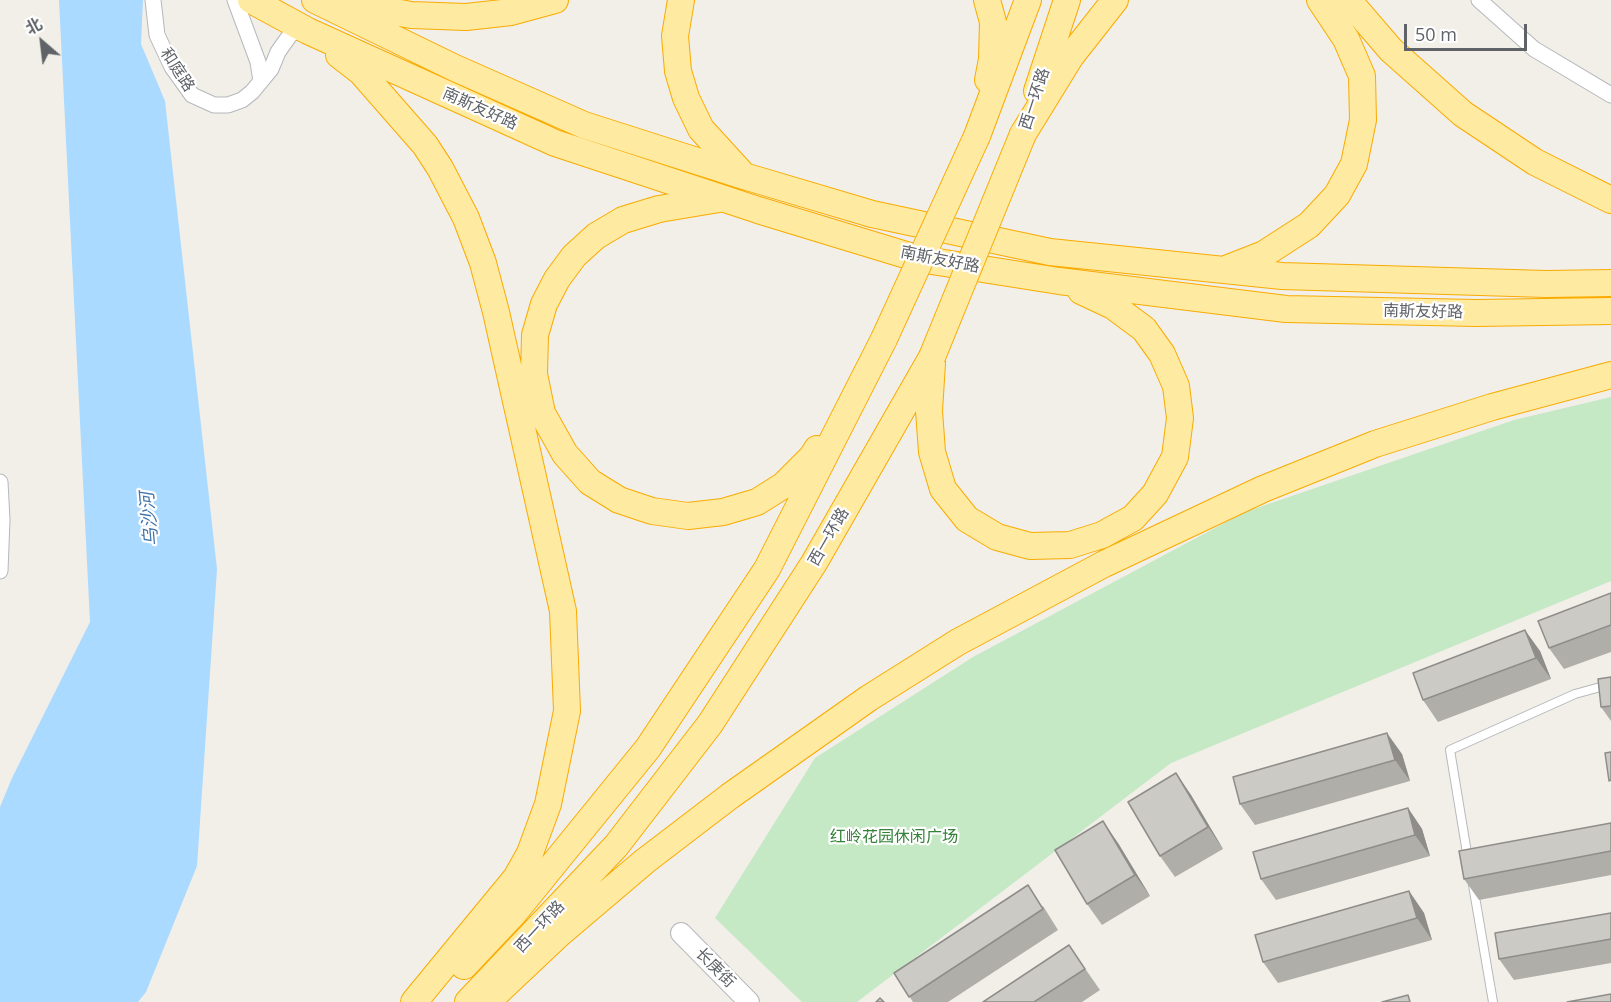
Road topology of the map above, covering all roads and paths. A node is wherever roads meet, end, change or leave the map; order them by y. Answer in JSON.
{"nodes":[{"id":1,"x":153,"y":0,"type":"edge"},
{"id":2,"x":235,"y":0,"type":"edge"},
{"id":3,"x":251,"y":0,"type":"edge"},
{"id":4,"x":315,"y":0,"type":"edge"},
{"id":5,"x":326,"y":0,"type":"edge"},
{"id":6,"x":555,"y":0,"type":"edge"},
{"id":7,"x":681,"y":0,"type":"edge"},
{"id":8,"x":987,"y":0,"type":"edge"},
{"id":9,"x":1028,"y":0,"type":"edge"},
{"id":10,"x":1067,"y":0,"type":"edge"},
{"id":11,"x":1115,"y":0,"type":"edge"},
{"id":12,"x":1320,"y":0,"type":"edge"},
{"id":13,"x":1347,"y":0,"type":"edge"},
{"id":14,"x":1479,"y":0,"type":"edge"},
{"id":15,"x":308,"y":31,"type":"junction"},
{"id":16,"x":261,"y":81,"type":"junction"},
{"id":17,"x":1611,"y":94,"type":"edge"},
{"id":18,"x":1023,"y":134,"type":"junction"},
{"id":19,"x":977,"y":136,"type":"junction"},
{"id":20,"x":744,"y":176,"type":"junction"},
{"id":21,"x":723,"y":199,"type":"junction"},
{"id":22,"x":1611,"y":200,"type":"edge"},
{"id":23,"x":1223,"y":270,"type":"junction"},
{"id":24,"x":1059,"y":281,"type":"junction"},
{"id":25,"x":1611,"y":283,"type":"edge"},
{"id":26,"x":1611,"y":311,"type":"edge"},
{"id":27,"x":884,"y":339,"type":"junction"},
{"id":28,"x":932,"y":357,"type":"junction"},
{"id":29,"x":1611,"y":375,"type":"edge"},
{"id":30,"x":0,"y":482,"type":"edge"},
{"id":31,"x":0,"y":571,"type":"edge"},
{"id":32,"x":1611,"y":684,"type":"edge"},
{"id":33,"x":1470,"y":865,"type":"edge"},
{"id":34,"x":1472,"y":876,"type":"edge"},
{"id":35,"x":681,"y":933,"type":"dead end"},
{"id":36,"x":414,"y":1002,"type":"edge"},
{"id":37,"x":429,"y":1002,"type":"edge"},
{"id":38,"x":468,"y":1002,"type":"edge"},
{"id":39,"x":487,"y":1002,"type":"edge"},
{"id":40,"x":749,"y":1002,"type":"edge"},
{"id":41,"x":1493,"y":1002,"type":"edge"}],
"edges":[{"from":1,"to":16,"type":"street","name":"和庭路"},
{"from":2,"to":16,"type":"street"},
{"from":3,"to":15,"type":"highway"},
{"from":4,"to":20,"type":"highway","name":"南斯友好路"},
{"from":5,"to":6,"type":"highway"},
{"from":7,"to":20,"type":"highway"},
{"from":8,"to":19,"type":"highway"},
{"from":9,"to":19,"type":"highway","name":"西一环路"},
{"from":10,"to":18,"type":"highway","name":"西一环路"},
{"from":11,"to":18,"type":"highway"},
{"from":12,"to":23,"type":"highway"},
{"from":13,"to":22,"type":"highway"},
{"from":14,"to":17,"type":"street"},
{"from":15,"to":16,"type":"street","name":"和庭路"},
{"from":15,"to":21,"type":"highway","name":"南斯友好路"},
{"from":15,"to":36,"type":"highway"},
{"from":18,"to":28,"type":"highway","name":"西一环路","bridge":true},
{"from":19,"to":27,"type":"highway","name":"西一环路","bridge":true},
{"from":20,"to":23,"type":"highway","name":"南斯友好路"},
{"from":21,"to":24,"type":"highway","name":"南斯友好路"},
{"from":21,"to":27,"type":"highway"},
{"from":23,"to":25,"type":"highway","name":"南斯友好路"},
{"from":24,"to":26,"type":"highway","name":"南斯友好路"},
{"from":24,"to":28,"type":"highway"},
{"from":27,"to":37,"type":"highway","name":"西一环路"},
{"from":28,"to":38,"type":"highway","name":"西一环路"},
{"from":29,"to":39,"type":"highway"},
{"from":30,"to":31,"type":"street"},
{"from":32,"to":33,"type":"lane"},
{"from":34,"to":41,"type":"lane"},
{"from":35,"to":40,"type":"street","name":"长庚街"}]}
